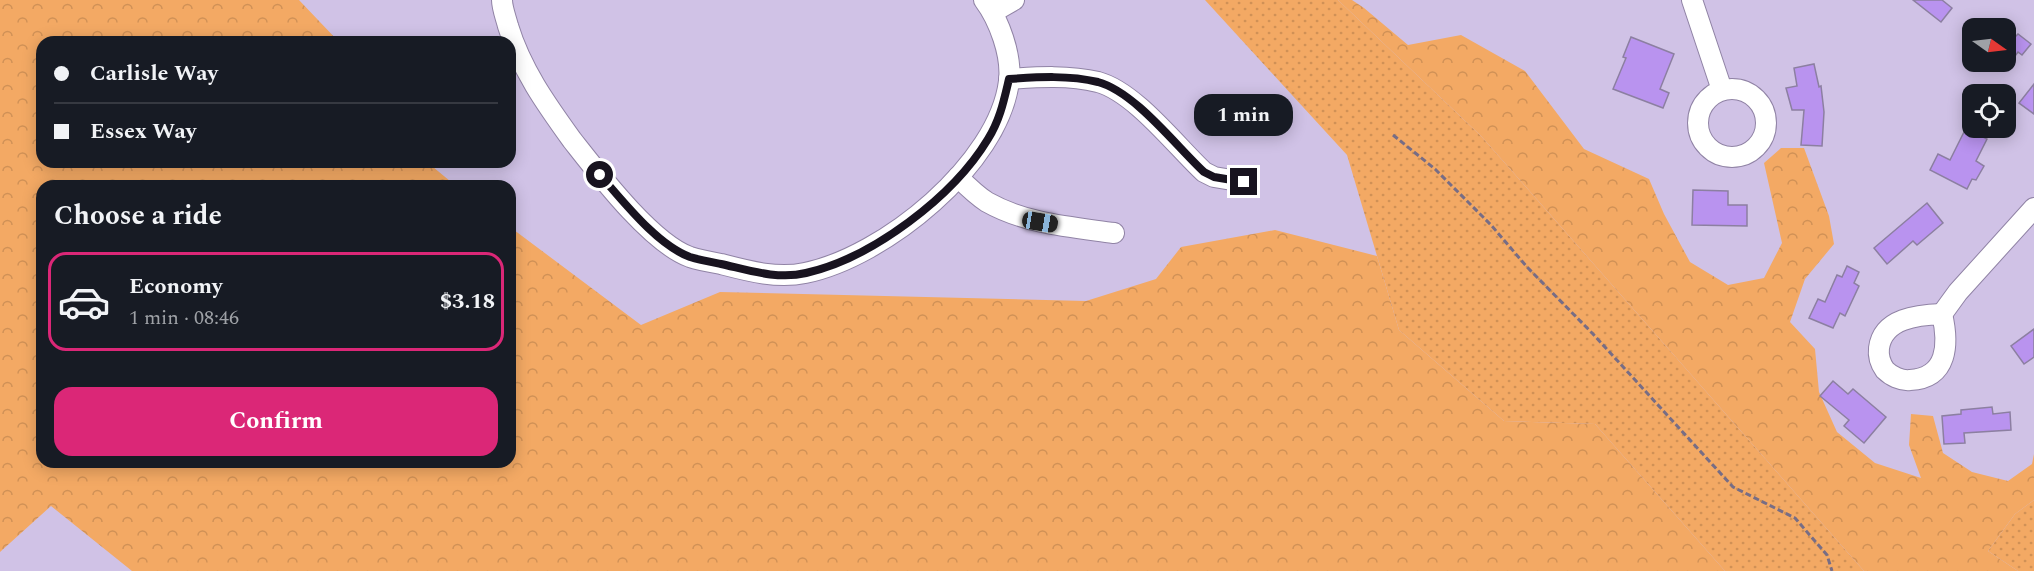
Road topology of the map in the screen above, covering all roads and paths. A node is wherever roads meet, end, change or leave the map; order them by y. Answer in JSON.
{"nodes":[{"id":1,"x":502,"y":0,"type":"edge"},
{"id":2,"x":1014,"y":0,"type":"edge"},
{"id":3,"x":1692,"y":0,"type":"edge"},
{"id":4,"x":988,"y":6,"type":"edge"},
{"id":5,"x":512,"y":36,"type":"edge"},
{"id":6,"x":516,"y":51,"type":"edge"},
{"id":7,"x":1009,"y":79,"type":"junction"},
{"id":8,"x":1722,"y":90,"type":"dead end"},
{"id":9,"x":1393,"y":135,"type":"dead end"},
{"id":10,"x":958,"y":177,"type":"junction"},
{"id":11,"x":1244,"y":182,"type":"dead end"},
{"id":12,"x":2034,"y":208,"type":"edge"},
{"id":13,"x":1114,"y":233,"type":"dead end"},
{"id":14,"x":1942,"y":314,"type":"dead end"},
{"id":15,"x":1832,"y":571,"type":"edge"}],
"edges":[{"from":1,"to":5,"type":"street"},
{"from":2,"to":4,"type":"street"},
{"from":3,"to":8,"type":"street"},
{"from":4,"to":7,"type":"street"},
{"from":6,"to":10,"type":"street"},
{"from":7,"to":10,"type":"street"},
{"from":7,"to":11,"type":"street"},
{"from":9,"to":15,"type":"path"},
{"from":10,"to":13,"type":"street"},
{"from":12,"to":14,"type":"street"}]}
